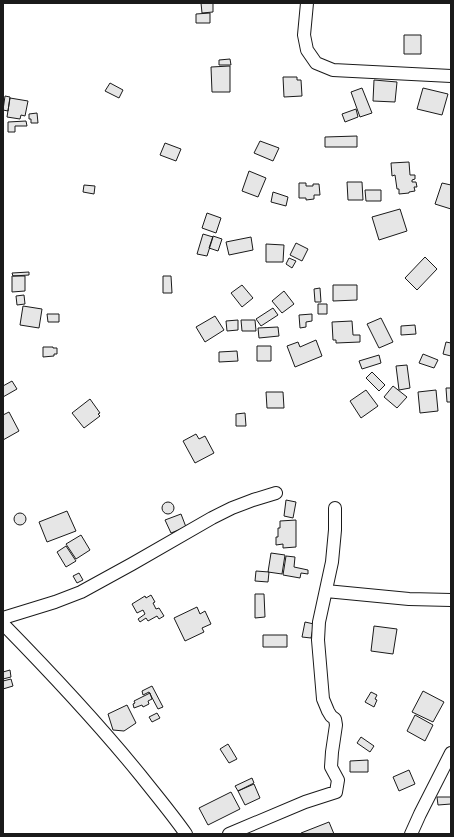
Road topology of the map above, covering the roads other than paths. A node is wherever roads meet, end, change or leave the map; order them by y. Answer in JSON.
{"nodes":[{"id":1,"x":307,"y":3,"type":"edge"},
{"id":2,"x":451,"y":76,"type":"edge"},
{"id":3,"x":276,"y":493,"type":"dead end"},
{"id":4,"x":335,"y":508,"type":"dead end"},
{"id":5,"x":326,"y":591,"type":"junction"},
{"id":6,"x":451,"y":600,"type":"edge"},
{"id":7,"x":3,"y":618,"type":"edge"},
{"id":8,"x":3,"y":624,"type":"edge"},
{"id":9,"x":451,"y":753,"type":"edge"},
{"id":10,"x":186,"y":834,"type":"edge"},
{"id":11,"x":229,"y":834,"type":"edge"},
{"id":12,"x":411,"y":834,"type":"edge"}],
"edges":[{"from":1,"to":2,"type":"street"},
{"from":3,"to":7,"type":"street"},
{"from":4,"to":5,"type":"street"},
{"from":5,"to":6,"type":"street"},
{"from":5,"to":11,"type":"street"},
{"from":8,"to":10,"type":"street"},
{"from":9,"to":12,"type":"street"}]}
